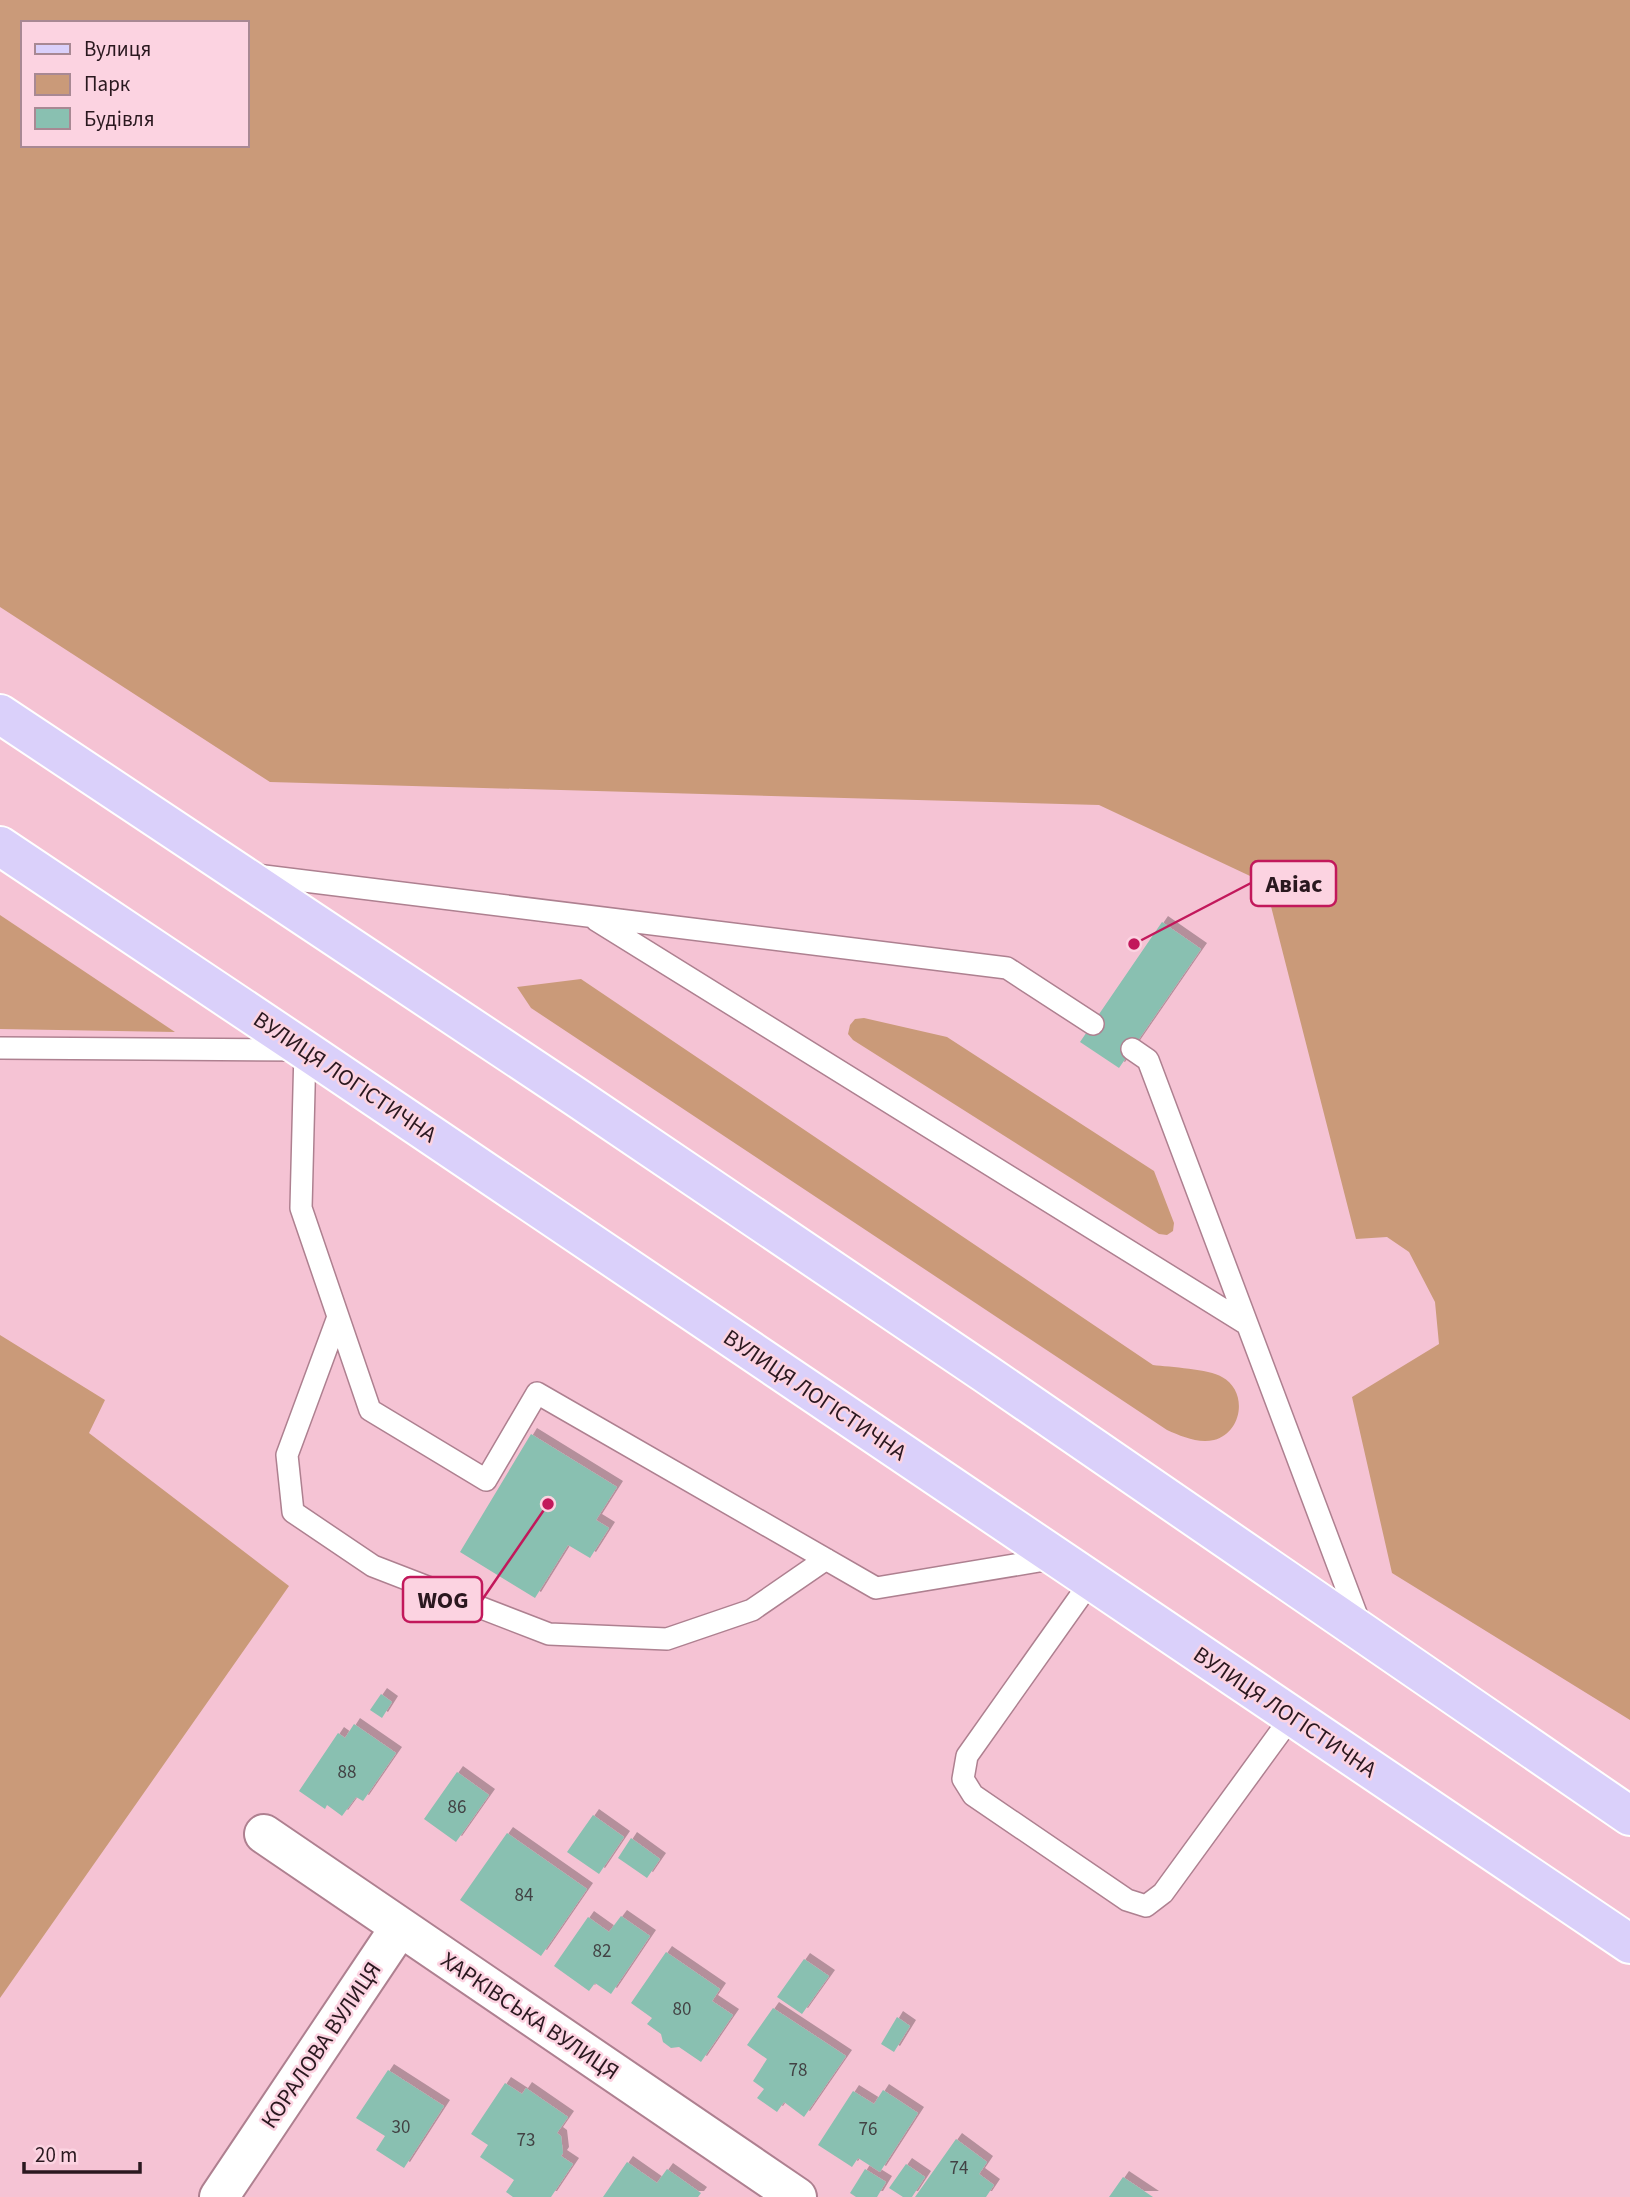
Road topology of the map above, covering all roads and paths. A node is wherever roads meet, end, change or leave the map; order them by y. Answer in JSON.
{"nodes":[{"id":1,"x":0,"y":714,"type":"edge"},
{"id":2,"x":0,"y":846,"type":"edge"},
{"id":3,"x":236,"y":873,"type":"junction"},
{"id":4,"x":591,"y":917,"type":"junction"},
{"id":5,"x":1093,"y":1024,"type":"dead end"},
{"id":6,"x":0,"y":1048,"type":"edge"},
{"id":7,"x":1132,"y":1049,"type":"dead end"},
{"id":8,"x":305,"y":1050,"type":"junction"},
{"id":9,"x":338,"y":1317,"type":"junction"},
{"id":10,"x":1245,"y":1322,"type":"junction"},
{"id":11,"x":1057,"y":1558,"type":"junction"},
{"id":12,"x":826,"y":1559,"type":"junction"},
{"id":13,"x":1091,"y":1581,"type":"junction"},
{"id":14,"x":1362,"y":1630,"type":"junction"},
{"id":15,"x":1292,"y":1716,"type":"junction"},
{"id":16,"x":1630,"y":1816,"type":"edge"},
{"id":17,"x":264,"y":1834,"type":"dead end"},
{"id":18,"x":400,"y":1927,"type":"junction"},
{"id":19,"x":1630,"y":1944,"type":"edge"},
{"id":20,"x":219,"y":2197,"type":"edge"},
{"id":21,"x":797,"y":2197,"type":"edge"}],
"edges":[{"from":1,"to":3,"type":"main road"},
{"from":2,"to":8,"type":"main road","name":"ВУЛИЦЯ ЛОГІСТИЧНА"},
{"from":3,"to":4,"type":"lane"},
{"from":3,"to":14,"type":"main road"},
{"from":4,"to":5,"type":"lane"},
{"from":4,"to":10,"type":"lane"},
{"from":6,"to":8,"type":"lane"},
{"from":7,"to":10,"type":"lane"},
{"from":8,"to":9,"type":"lane"},
{"from":8,"to":11,"type":"main road","name":"ВУЛИЦЯ ЛОГІСТИЧНА"},
{"from":9,"to":12,"type":"lane"},
{"from":9,"to":12,"type":"lane"},
{"from":10,"to":14,"type":"lane"},
{"from":11,"to":12,"type":"lane"},
{"from":11,"to":13,"type":"main road","name":"ВУЛИЦЯ ЛОГІСТИЧНА"},
{"from":13,"to":15,"type":"main road","name":"ВУЛИЦЯ ЛОГІСТИЧНА"},
{"from":13,"to":15,"type":"lane"},
{"from":14,"to":16,"type":"main road"},
{"from":15,"to":19,"type":"main road","name":"ВУЛИЦЯ ЛОГІСТИЧНА"},
{"from":17,"to":18,"type":"street","name":"ХАРКІВСЬКА ВУЛИЦЯ"},
{"from":18,"to":20,"type":"street","name":"КОРАЛОВА ВУЛИЦЯ"},
{"from":18,"to":21,"type":"street","name":"ХАРКІВСЬКА ВУЛИЦЯ"}]}
